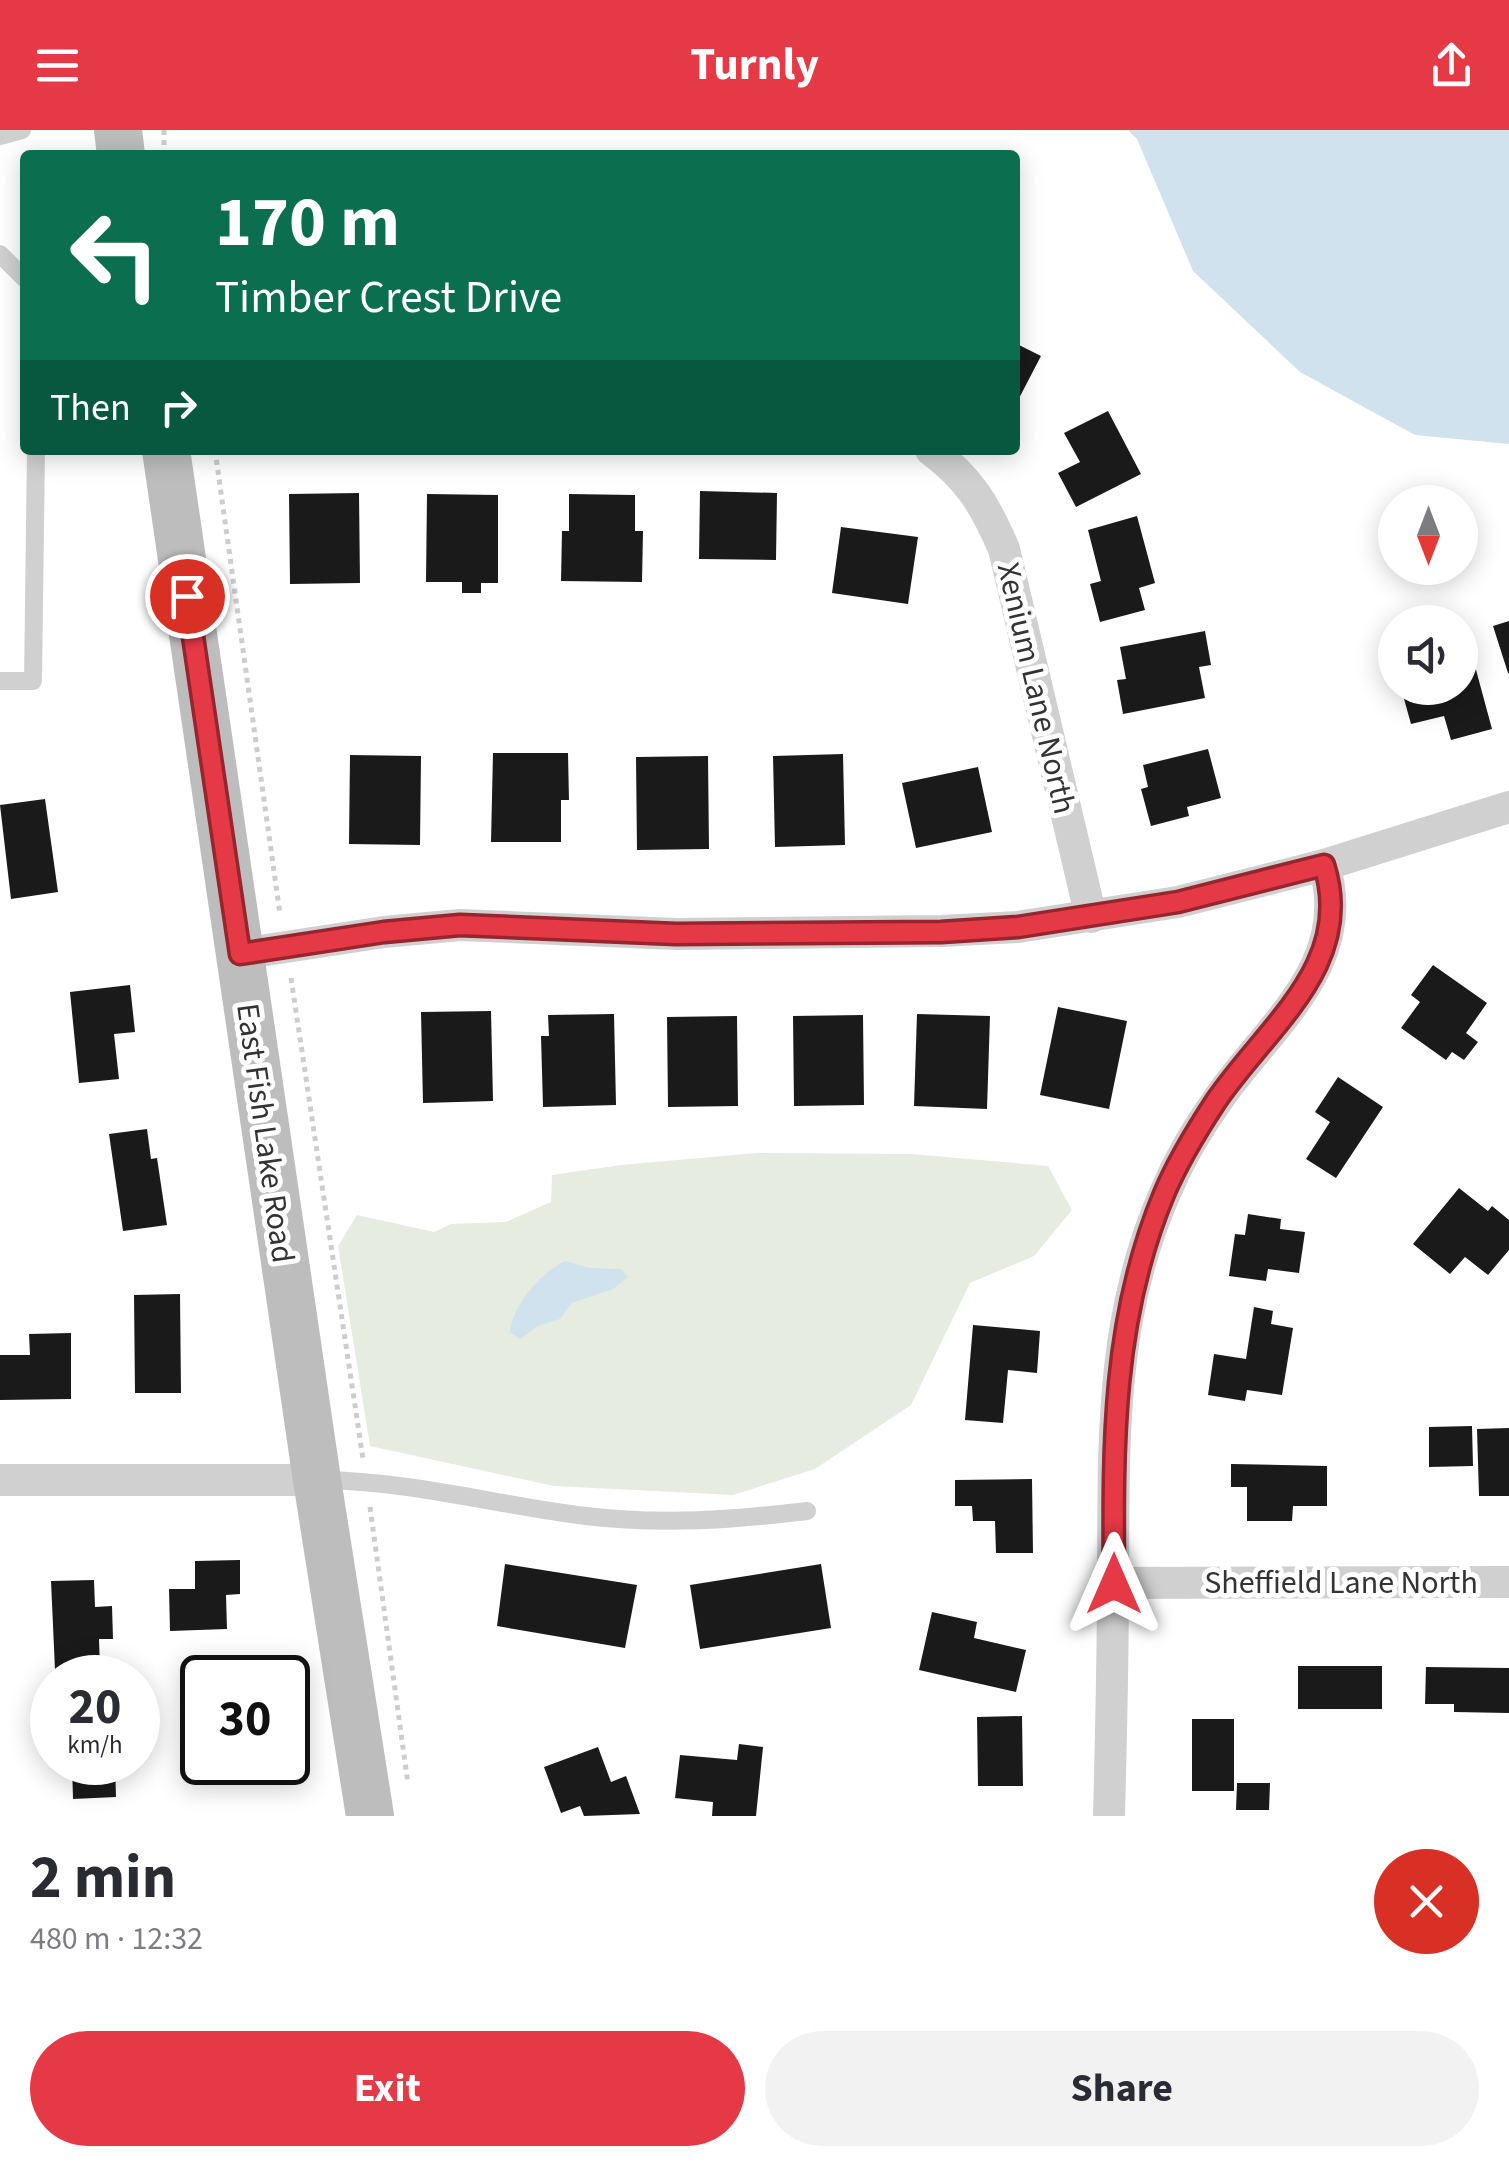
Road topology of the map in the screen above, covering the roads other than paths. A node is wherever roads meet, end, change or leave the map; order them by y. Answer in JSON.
{"nodes":[{"id":1,"x":22,"y":130,"type":"edge"},
{"id":2,"x":0,"y":136,"type":"edge"},
{"id":3,"x":0,"y":254,"type":"edge"},
{"id":4,"x":20,"y":274,"type":"edge"},
{"id":5,"x":36,"y":455,"type":"edge"},
{"id":6,"x":167,"y":455,"type":"edge"},
{"id":7,"x":944,"y":460,"type":"edge"},
{"id":8,"x":0,"y":681,"type":"edge"},
{"id":9,"x":1509,"y":807,"type":"edge"},
{"id":10,"x":1324,"y":865,"type":"junction"},
{"id":11,"x":1091,"y":918,"type":"junction"},
{"id":12,"x":240,"y":954,"type":"junction"},
{"id":13,"x":0,"y":1480,"type":"edge"},
{"id":14,"x":317,"y":1480,"type":"junction"},
{"id":15,"x":807,"y":1511,"type":"dead end"},
{"id":16,"x":1509,"y":1582,"type":"edge"},
{"id":17,"x":1114,"y":1584,"type":"junction"},
{"id":18,"x":390,"y":1807,"type":"edge"},
{"id":19,"x":1109,"y":1816,"type":"edge"}],
"edges":[{"from":1,"to":2,"type":"lane"},
{"from":3,"to":4,"type":"lane"},
{"from":5,"to":8,"type":"lane"},
{"from":6,"to":12,"type":"street","name":"East Fish Lake Road"},
{"from":7,"to":11,"type":"street","name":"Xenium Lane North"},
{"from":9,"to":10,"type":"street"},
{"from":10,"to":11,"type":"street"},
{"from":10,"to":17,"type":"street"},
{"from":11,"to":12,"type":"street"},
{"from":12,"to":14,"type":"street","name":"East Fish Lake Road"},
{"from":13,"to":14,"type":"street"},
{"from":14,"to":15,"type":"lane"},
{"from":14,"to":18,"type":"street","name":"East Fish Lake Road"},
{"from":16,"to":17,"type":"street","name":"Sheffield Lane North"},
{"from":17,"to":19,"type":"street"}]}
